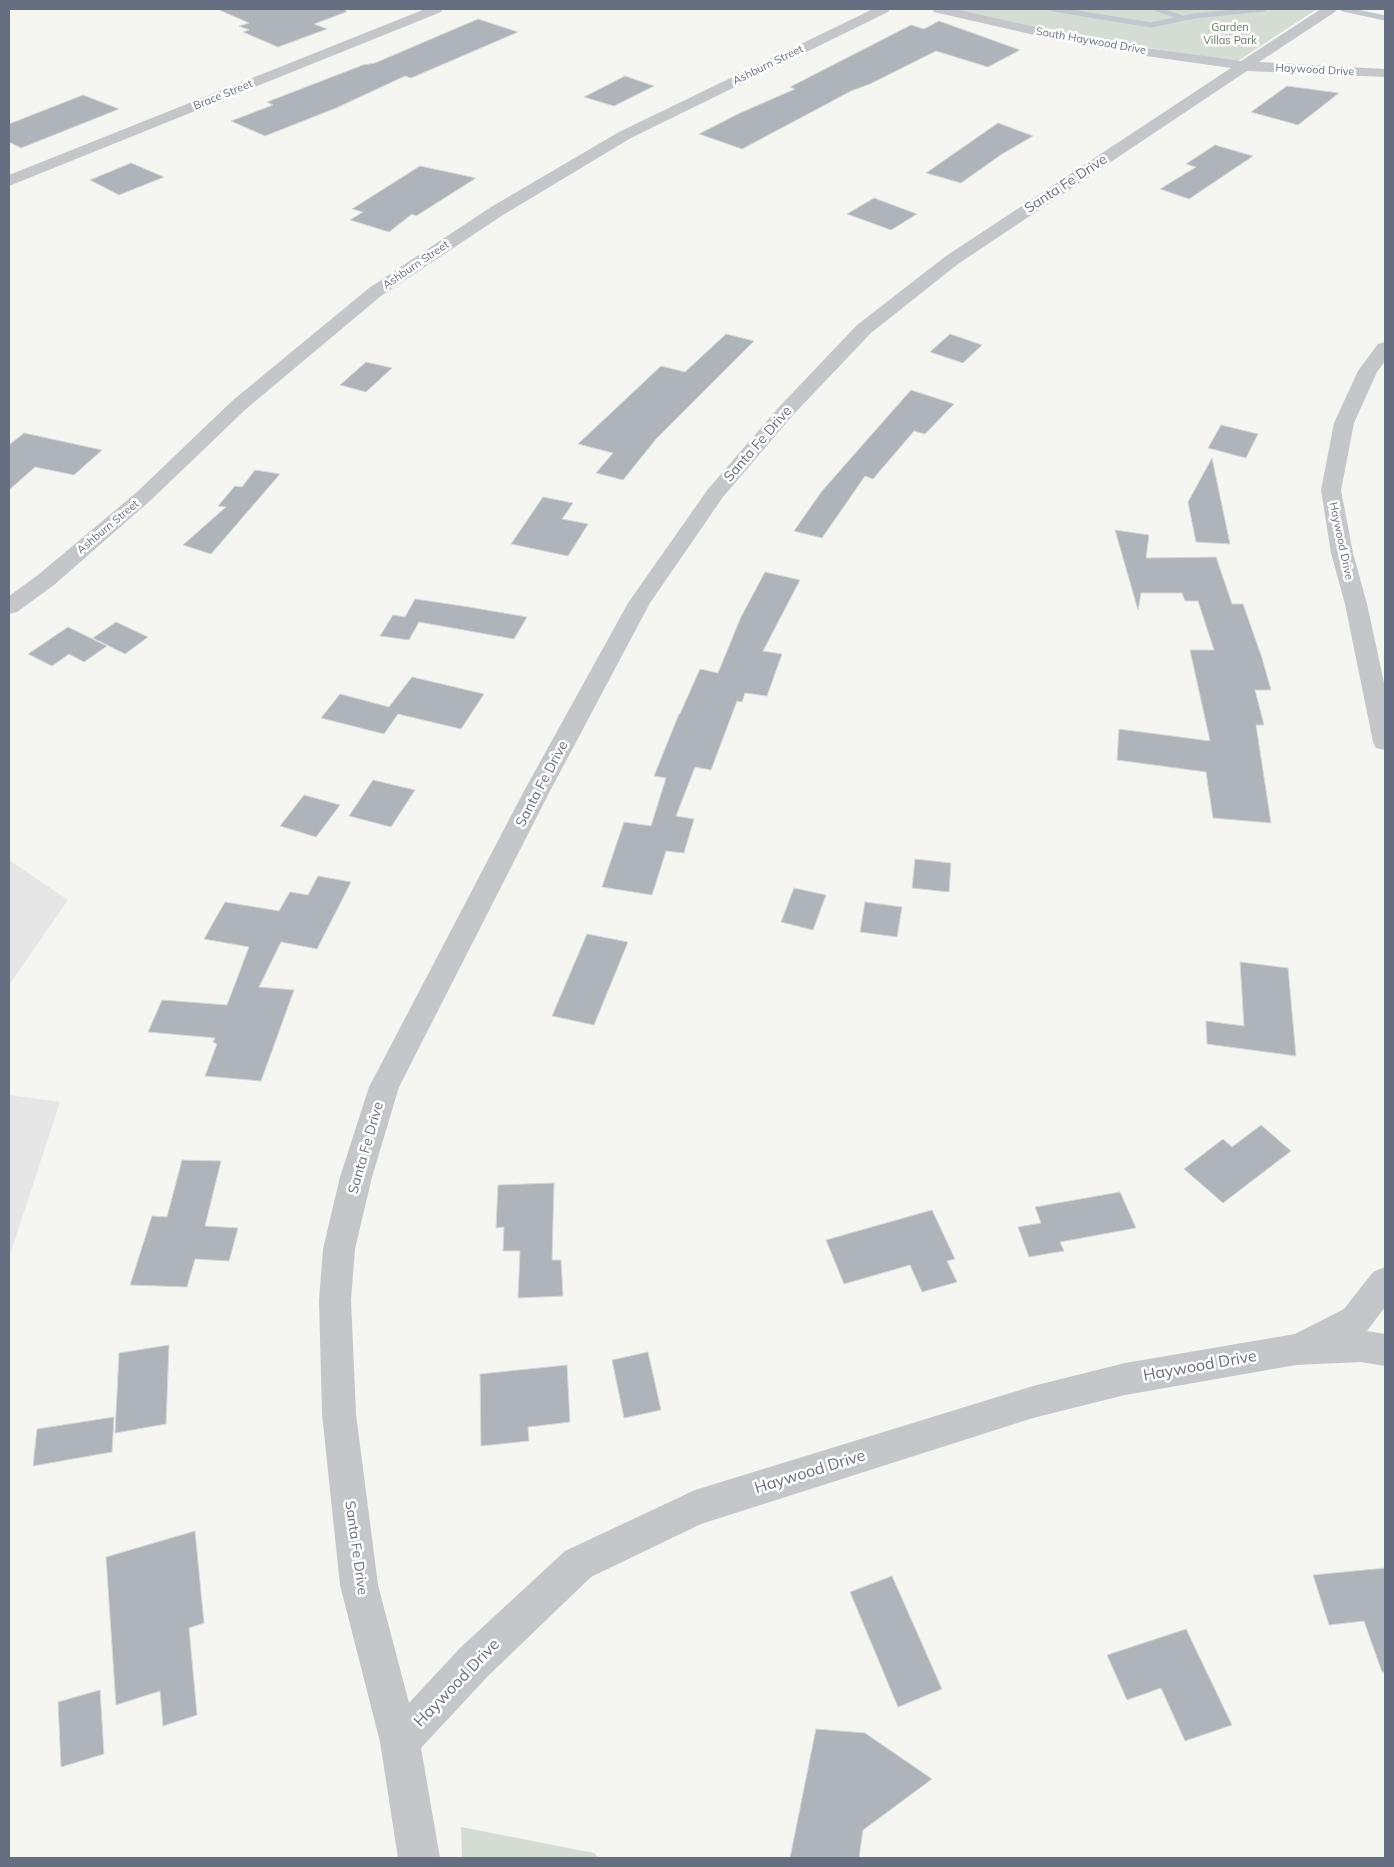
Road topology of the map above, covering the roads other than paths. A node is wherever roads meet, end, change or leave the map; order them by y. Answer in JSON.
{"nodes":[{"id":1,"x":436,"y":9,"type":"edge"},
{"id":2,"x":883,"y":9,"type":"edge"},
{"id":3,"x":939,"y":9,"type":"edge"},
{"id":4,"x":1325,"y":12,"type":"edge"},
{"id":5,"x":1244,"y":66,"type":"junction"},
{"id":6,"x":1385,"y":73,"type":"edge"},
{"id":7,"x":9,"y":181,"type":"edge"},
{"id":8,"x":1385,"y":348,"type":"edge"},
{"id":9,"x":9,"y":607,"type":"edge"},
{"id":10,"x":1385,"y":742,"type":"edge"},
{"id":11,"x":1385,"y":1282,"type":"edge"},
{"id":12,"x":1296,"y":1349,"type":"junction"},
{"id":13,"x":1385,"y":1350,"type":"edge"},
{"id":14,"x":400,"y":1742,"type":"junction"},
{"id":15,"x":419,"y":1858,"type":"edge"}],
"edges":[{"from":1,"to":7,"type":"street","name":"Brace Street"},
{"from":2,"to":9,"type":"street","name":"Ashburn Street"},
{"from":3,"to":5,"type":"street","name":"South Haywood Drive"},
{"from":4,"to":5,"type":"street","name":"Santa Fe Drive"},
{"from":5,"to":6,"type":"street","name":"Haywood Drive"},
{"from":5,"to":14,"type":"street","name":"Santa Fe Drive"},
{"from":8,"to":10,"type":"street","name":"Haywood Drive"},
{"from":11,"to":12,"type":"street","name":"Haywood Drive"},
{"from":12,"to":13,"type":"street","name":"Haywood Drive"},
{"from":12,"to":14,"type":"street","name":"Haywood Drive"},
{"from":14,"to":15,"type":"street","name":"Santa Fe Drive"}]}
